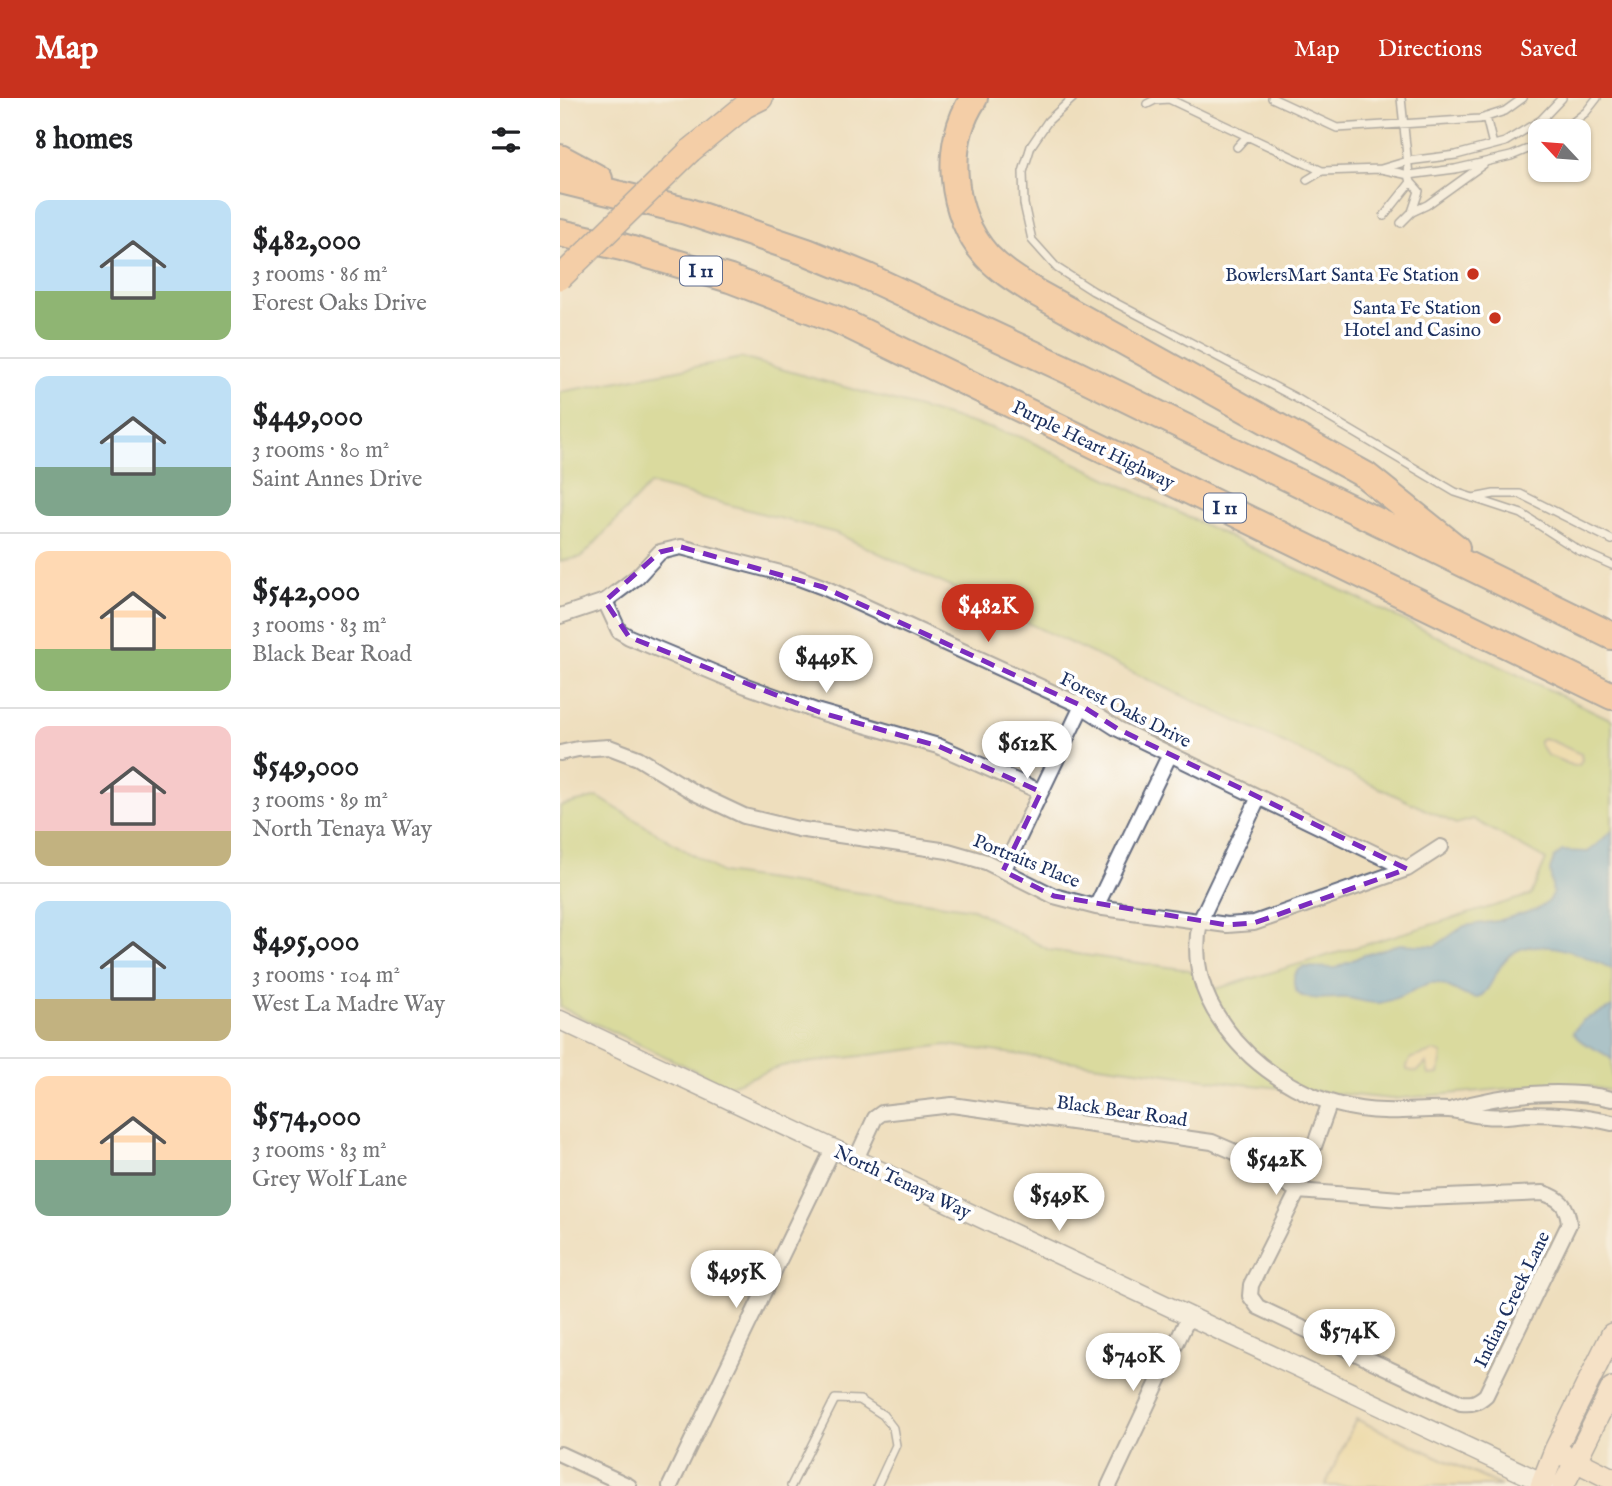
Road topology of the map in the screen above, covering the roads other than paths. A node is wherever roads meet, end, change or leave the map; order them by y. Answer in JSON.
{"nodes":[{"id":1,"x":761,"y":98,"type":"edge"},
{"id":2,"x":974,"y":98,"type":"edge"},
{"id":3,"x":1073,"y":98,"type":"edge"},
{"id":4,"x":1272,"y":98,"type":"edge"},
{"id":5,"x":1401,"y":98,"type":"edge"},
{"id":6,"x":1523,"y":98,"type":"edge"},
{"id":7,"x":1562,"y":98,"type":"edge"},
{"id":8,"x":1597,"y":98,"type":"edge"},
{"id":9,"x":1147,"y":104,"type":"dead end"},
{"id":10,"x":1486,"y":117,"type":"junction"},
{"id":11,"x":1577,"y":119,"type":"edge"},
{"id":12,"x":1404,"y":124,"type":"junction"},
{"id":13,"x":1247,"y":136,"type":"junction"},
{"id":14,"x":1493,"y":145,"type":"junction"},
{"id":15,"x":1237,"y":147,"type":"dead end"},
{"id":16,"x":1528,"y":149,"type":"edge"},
{"id":17,"x":560,"y":158,"type":"edge"},
{"id":18,"x":1408,"y":161,"type":"junction"},
{"id":19,"x":1488,"y":161,"type":"junction"},
{"id":20,"x":1381,"y":169,"type":"junction"},
{"id":21,"x":1322,"y":171,"type":"junction"},
{"id":22,"x":1410,"y":179,"type":"junction"},
{"id":23,"x":560,"y":180,"type":"edge"},
{"id":24,"x":1307,"y":180,"type":"dead end"},
{"id":25,"x":628,"y":195,"type":"junction"},
{"id":26,"x":1412,"y":212,"type":"junction"},
{"id":27,"x":1384,"y":216,"type":"dead end"},
{"id":28,"x":1401,"y":223,"type":"dead end"},
{"id":29,"x":560,"y":233,"type":"edge"},
{"id":30,"x":560,"y":278,"type":"edge"},
{"id":31,"x":1473,"y":498,"type":"junction"},
{"id":32,"x":1612,"y":540,"type":"edge"},
{"id":33,"x":1612,"y":565,"type":"edge"},
{"id":34,"x":1496,"y":579,"type":"junction"},
{"id":35,"x":605,"y":601,"type":"junction"},
{"id":36,"x":560,"y":616,"type":"edge"},
{"id":37,"x":1612,"y":636,"type":"edge"},
{"id":38,"x":1612,"y":696,"type":"edge"},
{"id":39,"x":1082,"y":706,"type":"junction"},
{"id":40,"x":560,"y":753,"type":"edge"},
{"id":41,"x":1170,"y":754,"type":"junction"},
{"id":42,"x":1041,"y":792,"type":"junction"},
{"id":43,"x":1259,"y":797,"type":"junction"},
{"id":44,"x":1441,"y":847,"type":"dead end"},
{"id":45,"x":1406,"y":869,"type":"junction"},
{"id":46,"x":1003,"y":871,"type":"junction"},
{"id":47,"x":1096,"y":907,"type":"junction"},
{"id":48,"x":1200,"y":921,"type":"junction"},
{"id":49,"x":560,"y":1020,"type":"edge"},
{"id":50,"x":1612,"y":1099,"type":"edge"},
{"id":51,"x":1330,"y":1102,"type":"junction"},
{"id":52,"x":1451,"y":1110,"type":"junction"},
{"id":53,"x":1612,"y":1123,"type":"edge"},
{"id":54,"x":833,"y":1149,"type":"junction"},
{"id":55,"x":856,"y":1159,"type":"junction"},
{"id":56,"x":1298,"y":1191,"type":"junction"},
{"id":57,"x":1563,"y":1203,"type":"joint"},
{"id":58,"x":1189,"y":1315,"type":"junction"},
{"id":59,"x":1612,"y":1334,"type":"edge"},
{"id":60,"x":1612,"y":1388,"type":"edge"},
{"id":61,"x":1555,"y":1450,"type":"junction"},
{"id":62,"x":560,"y":1454,"type":"edge"},
{"id":63,"x":1577,"y":1461,"type":"junction"},
{"id":64,"x":1612,"y":1479,"type":"edge"},
{"id":65,"x":1549,"y":1485,"type":"edge"},
{"id":66,"x":629,"y":1486,"type":"edge"},
{"id":67,"x":670,"y":1486,"type":"edge"},
{"id":68,"x":791,"y":1486,"type":"edge"},
{"id":69,"x":877,"y":1486,"type":"edge"},
{"id":70,"x":1109,"y":1486,"type":"edge"}],
"edges":[{"from":1,"to":30,"type":"main road","bridge":true},
{"from":2,"to":34,"type":"highway"},
{"from":3,"to":31,"type":"lane"},
{"from":4,"to":12,"type":"lane"},
{"from":5,"to":12,"type":"lane"},
{"from":6,"to":10,"type":"lane"},
{"from":7,"to":14,"type":"lane"},
{"from":8,"to":11,"type":"lane"},
{"from":9,"to":13,"type":"lane"},
{"from":10,"to":12,"type":"lane"},
{"from":10,"to":14,"type":"lane"},
{"from":12,"to":18,"type":"lane"},
{"from":13,"to":15,"type":"lane"},
{"from":13,"to":21,"type":"lane"},
{"from":14,"to":18,"type":"lane"},
{"from":16,"to":19,"type":"lane"},
{"from":17,"to":25,"type":"highway"},
{"from":18,"to":20,"type":"lane"},
{"from":18,"to":22,"type":"lane"},
{"from":19,"to":22,"type":"lane"},
{"from":19,"to":26,"type":"lane"},
{"from":20,"to":21,"type":"lane"},
{"from":20,"to":22,"type":"lane"},
{"from":21,"to":24,"type":"lane"},
{"from":22,"to":26,"type":"lane"},
{"from":22,"to":27,"type":"lane"},
{"from":23,"to":25,"type":"highway"},
{"from":25,"to":34,"type":"highway"},
{"from":26,"to":28,"type":"lane"},
{"from":29,"to":38,"type":"highway","name":"Purple Heart Highway","number":"I 11"},
{"from":31,"to":32,"type":"lane"},
{"from":31,"to":33,"type":"lane"},
{"from":34,"to":37,"type":"highway"},
{"from":35,"to":36,"type":"street","name":"Forest Oaks Drive"},
{"from":35,"to":39,"type":"street","name":"Forest Oaks Drive"},
{"from":35,"to":42,"type":"street"},
{"from":39,"to":41,"type":"street","name":"Forest Oaks Drive"},
{"from":39,"to":42,"type":"street"},
{"from":40,"to":46,"type":"street","name":"Portraits Place"},
{"from":41,"to":43,"type":"street","name":"Forest Oaks Drive"},
{"from":41,"to":47,"type":"street"},
{"from":42,"to":46,"type":"street"},
{"from":43,"to":45,"type":"street","name":"Forest Oaks Drive"},
{"from":43,"to":48,"type":"street"},
{"from":44,"to":45,"type":"street","name":"Portraits Place"},
{"from":45,"to":48,"type":"street","name":"Portraits Place"},
{"from":46,"to":47,"type":"street","name":"Portraits Place"},
{"from":47,"to":48,"type":"street","name":"Portraits Place"},
{"from":48,"to":51,"type":"street"},
{"from":49,"to":54,"type":"street","name":"North Tenaya Way"},
{"from":50,"to":52,"type":"street"},
{"from":51,"to":52,"type":"street"},
{"from":51,"to":56,"type":"street"},
{"from":52,"to":53,"type":"street"},
{"from":54,"to":55,"type":"street","name":"North Tenaya Way"},
{"from":54,"to":67,"type":"street"},
{"from":55,"to":56,"type":"street","name":"Black Bear Road"},
{"from":55,"to":58,"type":"street","name":"North Tenaya Way"},
{"from":56,"to":57,"type":"street","name":"Black Bear Road"},
{"from":56,"to":57,"type":"street","name":"Indian Creek Lane"},
{"from":58,"to":65,"type":"street","name":"North Tenaya Way"},
{"from":58,"to":70,"type":"street"},
{"from":59,"to":61,"type":"main road"},
{"from":60,"to":63,"type":"main road"},
{"from":61,"to":63,"type":"main road"},
{"from":61,"to":65,"type":"main road"},
{"from":62,"to":66,"type":"street"},
{"from":63,"to":64,"type":"main road"},
{"from":63,"to":65,"type":"main road"},
{"from":68,"to":69,"type":"lane"}]}
